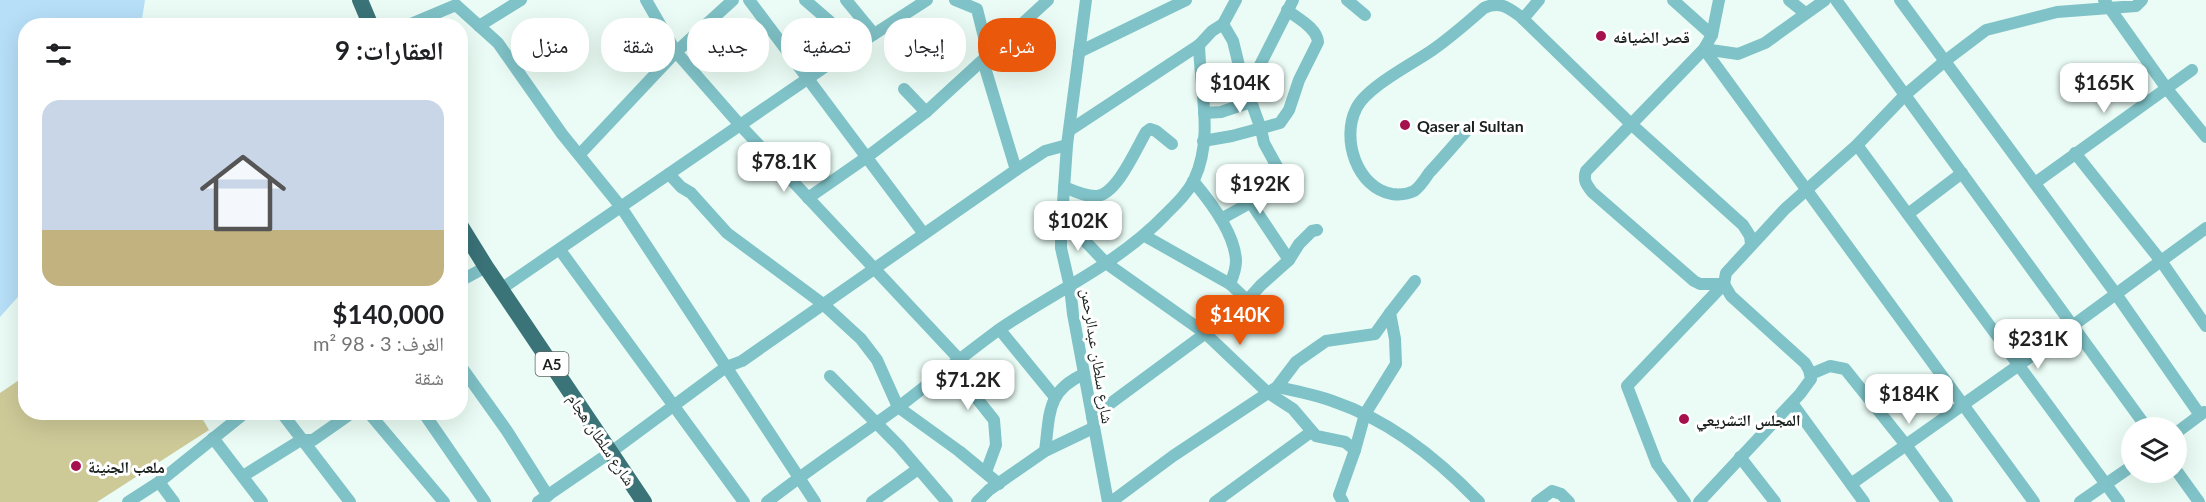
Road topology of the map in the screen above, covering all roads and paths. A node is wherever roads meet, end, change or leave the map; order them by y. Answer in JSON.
{"nodes":[{"id":1,"x":360,"y":0,"type":"edge"},
{"id":2,"x":521,"y":0,"type":"edge"},
{"id":3,"x":646,"y":0,"type":"edge"},
{"id":4,"x":732,"y":0,"type":"edge"},
{"id":5,"x":749,"y":0,"type":"edge"},
{"id":6,"x":805,"y":0,"type":"edge"},
{"id":7,"x":846,"y":0,"type":"edge"},
{"id":8,"x":927,"y":0,"type":"edge"},
{"id":9,"x":955,"y":0,"type":"edge"},
{"id":10,"x":1048,"y":0,"type":"edge"},
{"id":11,"x":1086,"y":0,"type":"edge"},
{"id":12,"x":1186,"y":0,"type":"edge"},
{"id":13,"x":1236,"y":0,"type":"edge"},
{"id":14,"x":1347,"y":0,"type":"edge"},
{"id":15,"x":1539,"y":0,"type":"edge"},
{"id":16,"x":1673,"y":0,"type":"edge"},
{"id":17,"x":1719,"y":0,"type":"edge"},
{"id":18,"x":1789,"y":0,"type":"edge"},
{"id":19,"x":1825,"y":0,"type":"edge"},
{"id":20,"x":1836,"y":0,"type":"edge"},
{"id":21,"x":1900,"y":0,"type":"edge"},
{"id":22,"x":2142,"y":0,"type":"edge"},
{"id":23,"x":456,"y":2,"type":"edge"},
{"id":24,"x":2106,"y":4,"type":"edge"},
{"id":25,"x":1290,"y":5,"type":"edge"},
{"id":26,"x":1805,"y":13,"type":"junction"},
{"id":27,"x":1365,"y":15,"type":"dead end"},
{"id":28,"x":367,"y":18,"type":"edge"},
{"id":29,"x":423,"y":18,"type":"edge"},
{"id":30,"x":826,"y":18,"type":"edge"},
{"id":31,"x":979,"y":18,"type":"edge"},
{"id":32,"x":1028,"y":18,"type":"edge"},
{"id":33,"x":1523,"y":19,"type":"junction"},
{"id":34,"x":1223,"y":24,"type":"junction"},
{"id":35,"x":478,"y":26,"type":"junction"},
{"id":36,"x":874,"y":34,"type":"joint"},
{"id":37,"x":1712,"y":35,"type":"junction"},
{"id":38,"x":1199,"y":45,"type":"junction"},
{"id":39,"x":1704,"y":49,"type":"junction"},
{"id":40,"x":676,"y":52,"type":"junction"},
{"id":41,"x":1079,"y":52,"type":"junction"},
{"id":42,"x":1945,"y":61,"type":"junction"},
{"id":43,"x":978,"y":64,"type":"edge"},
{"id":44,"x":2192,"y":70,"type":"dead end"},
{"id":45,"x":819,"y":72,"type":"edge"},
{"id":46,"x":990,"y":72,"type":"edge"},
{"id":47,"x":809,"y":79,"type":"junction"},
{"id":48,"x":904,"y":89,"type":"dead end"},
{"id":49,"x":1247,"y":89,"type":"junction"},
{"id":50,"x":2167,"y":89,"type":"junction"},
{"id":51,"x":1905,"y":95,"type":"junction"},
{"id":52,"x":1251,"y":102,"type":"junction"},
{"id":53,"x":926,"y":112,"type":"junction"},
{"id":54,"x":1204,"y":113,"type":"junction"},
{"id":55,"x":1631,"y":124,"type":"junction"},
{"id":56,"x":740,"y":125,"type":"junction"},
{"id":57,"x":1261,"y":129,"type":"junction"},
{"id":58,"x":1468,"y":129,"type":"dead end"},
{"id":59,"x":1070,"y":130,"type":"junction"},
{"id":60,"x":2206,"y":137,"type":"edge"},
{"id":61,"x":1203,"y":141,"type":"junction"},
{"id":62,"x":1172,"y":144,"type":"dead end"},
{"id":63,"x":1067,"y":145,"type":"junction"},
{"id":64,"x":1857,"y":145,"type":"junction"},
{"id":65,"x":2075,"y":153,"type":"junction"},
{"id":66,"x":580,"y":154,"type":"junction"},
{"id":67,"x":867,"y":157,"type":"junction"},
{"id":68,"x":1016,"y":170,"type":"junction"},
{"id":69,"x":1962,"y":172,"type":"junction"},
{"id":70,"x":669,"y":174,"type":"junction"},
{"id":71,"x":1193,"y":181,"type":"junction"},
{"id":72,"x":2035,"y":183,"type":"junction"},
{"id":73,"x":1064,"y":187,"type":"junction"},
{"id":74,"x":1807,"y":188,"type":"junction"},
{"id":75,"x":808,"y":198,"type":"junction"},
{"id":76,"x":1251,"y":203,"type":"junction"},
{"id":77,"x":621,"y":207,"type":"junction"},
{"id":78,"x":1908,"y":214,"type":"junction"},
{"id":79,"x":1062,"y":217,"type":"junction"},
{"id":80,"x":1221,"y":219,"type":"junction"},
{"id":81,"x":2206,"y":228,"type":"edge"},
{"id":82,"x":1317,"y":230,"type":"dead end"},
{"id":83,"x":924,"y":234,"type":"junction"},
{"id":84,"x":1145,"y":236,"type":"junction"},
{"id":85,"x":468,"y":238,"type":"edge"},
{"id":86,"x":1751,"y":244,"type":"junction"},
{"id":87,"x":560,"y":250,"type":"junction"},
{"id":88,"x":1289,"y":260,"type":"junction"},
{"id":89,"x":2161,"y":261,"type":"junction"},
{"id":90,"x":1106,"y":263,"type":"junction"},
{"id":91,"x":486,"y":267,"type":"junction"},
{"id":92,"x":874,"y":270,"type":"junction"},
{"id":93,"x":468,"y":277,"type":"edge"},
{"id":94,"x":1415,"y":281,"type":"dead end"},
{"id":95,"x":1230,"y":284,"type":"junction"},
{"id":96,"x":1724,"y":284,"type":"junction"},
{"id":97,"x":1070,"y":287,"type":"junction"},
{"id":98,"x":501,"y":289,"type":"junction"},
{"id":99,"x":2116,"y":294,"type":"junction"},
{"id":100,"x":1248,"y":301,"type":"junction"},
{"id":101,"x":823,"y":304,"type":"junction"},
{"id":102,"x":1390,"y":313,"type":"junction"},
{"id":103,"x":2073,"y":326,"type":"junction"},
{"id":104,"x":2206,"y":326,"type":"edge"},
{"id":105,"x":1000,"y":330,"type":"junction"},
{"id":106,"x":1205,"y":333,"type":"junction"},
{"id":107,"x":959,"y":359,"type":"junction"},
{"id":108,"x":2019,"y":365,"type":"junction"},
{"id":109,"x":726,"y":367,"type":"junction"},
{"id":110,"x":1084,"y":374,"type":"junction"},
{"id":111,"x":1811,"y":374,"type":"junction"},
{"id":112,"x":468,"y":375,"type":"edge"},
{"id":113,"x":830,"y":376,"type":"dead end"},
{"id":114,"x":1272,"y":390,"type":"junction"},
{"id":115,"x":1054,"y":396,"type":"junction"},
{"id":116,"x":1792,"y":403,"type":"junction"},
{"id":117,"x":1963,"y":404,"type":"junction"},
{"id":118,"x":672,"y":406,"type":"junction"},
{"id":119,"x":898,"y":407,"type":"junction"},
{"id":120,"x":2203,"y":413,"type":"edge"},
{"id":121,"x":1365,"y":414,"type":"junction"},
{"id":122,"x":2138,"y":417,"type":"edge"},
{"id":123,"x":236,"y":420,"type":"edge"},
{"id":124,"x":287,"y":420,"type":"edge"},
{"id":125,"x":342,"y":420,"type":"edge"},
{"id":126,"x":375,"y":420,"type":"edge"},
{"id":127,"x":429,"y":420,"type":"edge"},
{"id":128,"x":876,"y":423,"type":"junction"},
{"id":129,"x":1093,"y":423,"type":"junction"},
{"id":130,"x":2187,"y":425,"type":"edge"},
{"id":131,"x":1311,"y":432,"type":"junction"},
{"id":132,"x":213,"y":438,"type":"junction"},
{"id":133,"x":301,"y":440,"type":"junction"},
{"id":134,"x":1906,"y":445,"type":"junction"},
{"id":135,"x":1355,"y":450,"type":"junction"},
{"id":136,"x":1045,"y":451,"type":"junction"},
{"id":137,"x":611,"y":452,"type":"junction"},
{"id":138,"x":1740,"y":457,"type":"junction"},
{"id":139,"x":918,"y":469,"type":"junction"},
{"id":140,"x":986,"y":472,"type":"junction"},
{"id":141,"x":2121,"y":473,"type":"edge"},
{"id":142,"x":243,"y":476,"type":"junction"},
{"id":143,"x":800,"y":476,"type":"junction"},
{"id":144,"x":159,"y":482,"type":"junction"},
{"id":145,"x":2106,"y":483,"type":"junction"},
{"id":146,"x":2185,"y":483,"type":"edge"},
{"id":147,"x":999,"y":484,"type":"junction"},
{"id":148,"x":1851,"y":484,"type":"junction"},
{"id":149,"x":543,"y":499,"type":"edge"},
{"id":150,"x":1338,"y":500,"type":"edge"},
{"id":151,"x":128,"y":502,"type":"edge"},
{"id":152,"x":174,"y":502,"type":"edge"},
{"id":153,"x":262,"y":502,"type":"edge"},
{"id":154,"x":350,"y":502,"type":"edge"},
{"id":155,"x":444,"y":502,"type":"edge"},
{"id":156,"x":485,"y":502,"type":"edge"},
{"id":157,"x":644,"y":502,"type":"edge"},
{"id":158,"x":744,"y":502,"type":"edge"},
{"id":159,"x":767,"y":502,"type":"edge"},
{"id":160,"x":815,"y":502,"type":"edge"},
{"id":161,"x":872,"y":502,"type":"edge"},
{"id":162,"x":947,"y":502,"type":"edge"},
{"id":163,"x":977,"y":502,"type":"edge"},
{"id":164,"x":1110,"y":502,"type":"edge"},
{"id":165,"x":1215,"y":502,"type":"edge"},
{"id":166,"x":1479,"y":502,"type":"edge"},
{"id":167,"x":1536,"y":502,"type":"edge"},
{"id":168,"x":1569,"y":502,"type":"edge"},
{"id":169,"x":1685,"y":502,"type":"edge"},
{"id":170,"x":1699,"y":502,"type":"edge"},
{"id":171,"x":1775,"y":502,"type":"edge"},
{"id":172,"x":1863,"y":502,"type":"edge"},
{"id":173,"x":1947,"y":502,"type":"edge"},
{"id":174,"x":2034,"y":502,"type":"edge"},
{"id":175,"x":2080,"y":502,"type":"edge"},
{"id":176,"x":2119,"y":502,"type":"edge"},
{"id":177,"x":2199,"y":502,"type":"edge"}],
"edges":[{"from":1,"to":28,"type":"highway"},
{"from":2,"to":35,"type":"street"},
{"from":3,"to":40,"type":"street"},
{"from":4,"to":40,"type":"street"},
{"from":5,"to":47,"type":"street"},
{"from":6,"to":30,"type":"street"},
{"from":7,"to":36,"type":"street"},
{"from":8,"to":36,"type":"street"},
{"from":9,"to":31,"type":"street"},
{"from":10,"to":32,"type":"street"},
{"from":11,"to":41,"type":"street","name":"شارع سلطان عبدالرحمن"},
{"from":12,"to":41,"type":"street"},
{"from":13,"to":34,"type":"street"},
{"from":14,"to":27,"type":"street"},
{"from":15,"to":33,"type":"street"},
{"from":16,"to":37,"type":"street"},
{"from":17,"to":37,"type":"street"},
{"from":18,"to":26,"type":"street"},
{"from":19,"to":26,"type":"street"},
{"from":20,"to":51,"type":"street"},
{"from":21,"to":42,"type":"street"},
{"from":22,"to":24,"type":"street"},
{"from":23,"to":29,"type":"street"},
{"from":23,"to":35,"type":"street"},
{"from":24,"to":42,"type":"street"},
{"from":24,"to":50,"type":"street"},
{"from":25,"to":49,"type":"street"},
{"from":25,"to":57,"type":"street"},
{"from":26,"to":39,"type":"street"},
{"from":33,"to":55,"type":"street"},
{"from":33,"to":58,"type":"street"},
{"from":34,"to":38,"type":"street"},
{"from":34,"to":49,"type":"street"},
{"from":35,"to":66,"type":"street"},
{"from":37,"to":39,"type":"street"},
{"from":38,"to":54,"type":"street"},
{"from":38,"to":59,"type":"street"},
{"from":39,"to":55,"type":"street"},
{"from":39,"to":74,"type":"street"},
{"from":40,"to":56,"type":"street"},
{"from":40,"to":66,"type":"street"},
{"from":41,"to":59,"type":"street","name":"شارع سلطان عبدالرحمن"},
{"from":42,"to":51,"type":"street"},
{"from":42,"to":72,"type":"street"},
{"from":43,"to":53,"type":"street"},
{"from":44,"to":50,"type":"street"},
{"from":45,"to":47,"type":"street"},
{"from":46,"to":68,"type":"street"},
{"from":47,"to":56,"type":"street"},
{"from":47,"to":67,"type":"street"},
{"from":48,"to":53,"type":"street"},
{"from":49,"to":52,"type":"street"},
{"from":50,"to":60,"type":"street"},
{"from":50,"to":65,"type":"street"},
{"from":51,"to":64,"type":"street"},
{"from":51,"to":69,"type":"street"},
{"from":52,"to":54,"type":"street"},
{"from":52,"to":57,"type":"street"},
{"from":53,"to":67,"type":"street"},
{"from":54,"to":61,"type":"street"},
{"from":55,"to":86,"type":"street"},
{"from":55,"to":96,"type":"street"},
{"from":56,"to":70,"type":"street"},
{"from":56,"to":75,"type":"street"},
{"from":57,"to":61,"type":"street"},
{"from":57,"to":76,"type":"street"},
{"from":59,"to":63,"type":"street","name":"شارع سلطان عبدالرحمن"},
{"from":61,"to":71,"type":"street"},
{"from":62,"to":73,"type":"street"},
{"from":63,"to":68,"type":"street"},
{"from":63,"to":73,"type":"street","name":"شارع سلطان عبدالرحمن"},
{"from":64,"to":74,"type":"street"},
{"from":64,"to":78,"type":"street"},
{"from":65,"to":72,"type":"street"},
{"from":65,"to":89,"type":"street"},
{"from":66,"to":77,"type":"street"},
{"from":67,"to":75,"type":"street"},
{"from":67,"to":83,"type":"street"},
{"from":68,"to":83,"type":"street"},
{"from":69,"to":78,"type":"street"},
{"from":69,"to":103,"type":"street"},
{"from":70,"to":77,"type":"street"},
{"from":70,"to":101,"type":"street"},
{"from":71,"to":80,"type":"street"},
{"from":71,"to":84,"type":"street"},
{"from":72,"to":99,"type":"street"},
{"from":73,"to":79,"type":"street","name":"شارع سلطان عبدالرحمن"},
{"from":74,"to":86,"type":"street"},
{"from":74,"to":117,"type":"street"},
{"from":75,"to":92,"type":"street"},
{"from":76,"to":80,"type":"street"},
{"from":76,"to":88,"type":"street"},
{"from":77,"to":87,"type":"street"},
{"from":77,"to":109,"type":"street"},
{"from":78,"to":108,"type":"street"},
{"from":79,"to":90,"type":"street"},
{"from":79,"to":97,"type":"street","name":"شارع سلطان عبدالرحمن"},
{"from":80,"to":95,"type":"street"},
{"from":81,"to":89,"type":"street"},
{"from":82,"to":88,"type":"street"},
{"from":83,"to":92,"type":"street"},
{"from":84,"to":90,"type":"street"},
{"from":84,"to":95,"type":"street"},
{"from":85,"to":91,"type":"highway","name":"شارع سلطان هجام","number":"A5"},
{"from":86,"to":96,"type":"street"},
{"from":87,"to":98,"type":"street"},
{"from":87,"to":118,"type":"street"},
{"from":88,"to":100,"type":"street"},
{"from":89,"to":99,"type":"street"},
{"from":89,"to":104,"type":"street"},
{"from":90,"to":97,"type":"street"},
{"from":90,"to":106,"type":"street"},
{"from":91,"to":93,"type":"street"},
{"from":91,"to":98,"type":"highway","name":"شارع سلطان هجام","number":"A5"},
{"from":92,"to":101,"type":"street"},
{"from":92,"to":107,"type":"street"},
{"from":94,"to":102,"type":"street"},
{"from":95,"to":100,"type":"street"},
{"from":96,"to":111,"type":"street"},
{"from":96,"to":169,"type":"street"},
{"from":97,"to":105,"type":"street"},
{"from":97,"to":110,"type":"street","name":"شارع سلطان عبدالرحمن"},
{"from":98,"to":137,"type":"highway","name":"شارع سلطان هجام","number":"A5"},
{"from":99,"to":103,"type":"street"},
{"from":99,"to":120,"type":"street"},
{"from":100,"to":106,"type":"street"},
{"from":101,"to":109,"type":"street"},
{"from":101,"to":119,"type":"street"},
{"from":102,"to":114,"type":"street"},
{"from":102,"to":121,"type":"street"},
{"from":103,"to":108,"type":"street"},
{"from":103,"to":122,"type":"street"},
{"from":105,"to":107,"type":"street"},
{"from":105,"to":115,"type":"street"},
{"from":106,"to":114,"type":"street"},
{"from":106,"to":129,"type":"street"},
{"from":107,"to":119,"type":"street"},
{"from":107,"to":140,"type":"street"},
{"from":108,"to":117,"type":"street"},
{"from":108,"to":145,"type":"street"},
{"from":109,"to":118,"type":"street"},
{"from":109,"to":143,"type":"street"},
{"from":110,"to":115,"type":"street"},
{"from":110,"to":129,"type":"street","name":"شارع سلطان عبدالرحمن"},
{"from":111,"to":116,"type":"street"},
{"from":111,"to":134,"type":"street"},
{"from":112,"to":149,"type":"street"},
{"from":113,"to":128,"type":"street"},
{"from":114,"to":121,"type":"street"},
{"from":114,"to":131,"type":"street"},
{"from":114,"to":164,"type":"street"},
{"from":115,"to":136,"type":"street"},
{"from":116,"to":138,"type":"street"},
{"from":116,"to":148,"type":"street"},
{"from":117,"to":134,"type":"street"},
{"from":117,"to":174,"type":"street"},
{"from":118,"to":137,"type":"street"},
{"from":118,"to":158,"type":"street"},
{"from":119,"to":128,"type":"street"},
{"from":119,"to":140,"type":"street"},
{"from":120,"to":130,"type":"street"},
{"from":121,"to":135,"type":"street"},
{"from":121,"to":166,"type":"street"},
{"from":123,"to":132,"type":"street"},
{"from":124,"to":133,"type":"street"},
{"from":125,"to":133,"type":"street"},
{"from":126,"to":155,"type":"street"},
{"from":127,"to":156,"type":"street"},
{"from":128,"to":139,"type":"street"},
{"from":128,"to":143,"type":"street"},
{"from":129,"to":136,"type":"street"},
{"from":129,"to":164,"type":"street","name":"شارع سلطان عبدالرحمن"},
{"from":131,"to":135,"type":"street"},
{"from":131,"to":165,"type":"street"},
{"from":132,"to":142,"type":"street"},
{"from":132,"to":144,"type":"street"},
{"from":133,"to":142,"type":"street"},
{"from":133,"to":154,"type":"street"},
{"from":134,"to":148,"type":"street"},
{"from":134,"to":173,"type":"street"},
{"from":135,"to":150,"type":"street"},
{"from":136,"to":147,"type":"street"},
{"from":137,"to":149,"type":"street"},
{"from":137,"to":157,"type":"highway","name":"شارع سلطان هجام","number":"A5"},
{"from":138,"to":170,"type":"street"},
{"from":138,"to":171,"type":"street"},
{"from":139,"to":161,"type":"street"},
{"from":139,"to":162,"type":"street"},
{"from":140,"to":147,"type":"street"},
{"from":141,"to":145,"type":"street"},
{"from":142,"to":153,"type":"street"},
{"from":143,"to":159,"type":"street"},
{"from":143,"to":160,"type":"street"},
{"from":144,"to":151,"type":"street"},
{"from":144,"to":152,"type":"street"},
{"from":145,"to":175,"type":"street"},
{"from":145,"to":176,"type":"street"},
{"from":146,"to":177,"type":"street"},
{"from":147,"to":163,"type":"street"},
{"from":148,"to":172,"type":"street"},
{"from":167,"to":168,"type":"street"}]}
